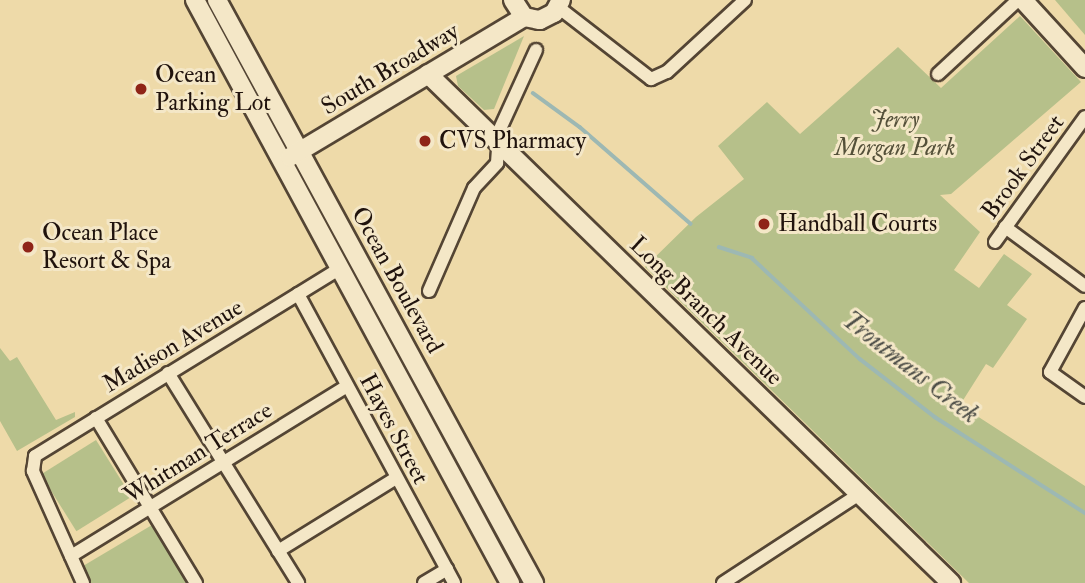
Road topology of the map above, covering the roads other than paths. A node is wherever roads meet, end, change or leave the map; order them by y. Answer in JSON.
{"nodes":[{"id":1,"x":195,"y":0,"type":"edge"},
{"id":2,"x":217,"y":0,"type":"edge"},
{"id":3,"x":513,"y":0,"type":"edge"},
{"id":4,"x":746,"y":0,"type":"edge"},
{"id":5,"x":1021,"y":0,"type":"edge"},
{"id":6,"x":560,"y":4,"type":"edge"},
{"id":7,"x":524,"y":17,"type":"junction"},
{"id":8,"x":536,"y":50,"type":"dead end"},
{"id":9,"x":1085,"y":68,"type":"edge"},
{"id":10,"x":428,"y":74,"type":"junction"},
{"id":11,"x":938,"y":75,"type":"dead end"},
{"id":12,"x":1085,"y":117,"type":"edge"},
{"id":13,"x":498,"y":144,"type":"junction"},
{"id":14,"x":299,"y":151,"type":"junction"},
{"id":15,"x":281,"y":162,"type":"junction"},
{"id":16,"x":1005,"y":228,"type":"junction"},
{"id":17,"x":995,"y":242,"type":"dead end"},
{"id":18,"x":340,"y":268,"type":"junction"},
{"id":19,"x":1085,"y":286,"type":"edge"},
{"id":20,"x":429,"y":291,"type":"dead end"},
{"id":21,"x":298,"y":294,"type":"junction"},
{"id":22,"x":1085,"y":308,"type":"edge"},
{"id":23,"x":168,"y":373,"type":"junction"},
{"id":24,"x":347,"y":386,"type":"junction"},
{"id":25,"x":1085,"y":397,"type":"edge"},
{"id":26,"x":96,"y":418,"type":"junction"},
{"id":27,"x":223,"y":463,"type":"junction"},
{"id":28,"x":396,"y":478,"type":"junction"},
{"id":29,"x":858,"y":495,"type":"junction"},
{"id":30,"x":150,"y":508,"type":"junction"},
{"id":31,"x":278,"y":551,"type":"junction"},
{"id":32,"x":71,"y":556,"type":"junction"},
{"id":33,"x":447,"y":569,"type":"junction"},
{"id":34,"x":722,"y":582,"type":"edge"},
{"id":35,"x":83,"y":583,"type":"edge"},
{"id":36,"x":196,"y":583,"type":"edge"},
{"id":37,"x":298,"y":583,"type":"edge"},
{"id":38,"x":424,"y":583,"type":"edge"},
{"id":39,"x":454,"y":583,"type":"edge"},
{"id":40,"x":510,"y":583,"type":"edge"},
{"id":41,"x":534,"y":583,"type":"edge"},
{"id":42,"x":951,"y":583,"type":"edge"}],
"edges":[{"from":1,"to":15,"type":"main road","name":"Ocean Boulevard"},
{"from":2,"to":14,"type":"main road","name":"Ocean Boulevard"},
{"from":3,"to":7,"type":"main road"},
{"from":4,"to":6,"type":"street"},
{"from":5,"to":9,"type":"main road"},
{"from":5,"to":11,"type":"street"},
{"from":6,"to":7,"type":"main road","name":"South Broadway"},
{"from":7,"to":10,"type":"main road","name":"South Broadway"},
{"from":8,"to":13,"type":"street"},
{"from":10,"to":13,"type":"main road","name":"Long Branch Avenue"},
{"from":10,"to":14,"type":"main road","name":"South Broadway"},
{"from":12,"to":16,"type":"street","name":"Brook Street"},
{"from":13,"to":20,"type":"street"},
{"from":13,"to":29,"type":"main road","name":"Long Branch Avenue"},
{"from":14,"to":15,"type":"main road","name":"South Broadway"},
{"from":14,"to":41,"type":"main road","name":"Ocean Boulevard"},
{"from":15,"to":18,"type":"main road","name":"Ocean Boulevard"},
{"from":16,"to":17,"type":"street","name":"Brook Street"},
{"from":16,"to":19,"type":"street"},
{"from":18,"to":21,"type":"street","name":"Madison Avenue"},
{"from":18,"to":40,"type":"main road","name":"Ocean Boulevard"},
{"from":21,"to":23,"type":"street","name":"Madison Avenue"},
{"from":21,"to":24,"type":"street","name":"Hayes Street"},
{"from":22,"to":25,"type":"street"},
{"from":23,"to":26,"type":"street","name":"Madison Avenue"},
{"from":23,"to":27,"type":"street"},
{"from":24,"to":27,"type":"street","name":"Whitman Terrace"},
{"from":24,"to":28,"type":"street","name":"Hayes Street"},
{"from":26,"to":30,"type":"street"},
{"from":26,"to":32,"type":"street","name":"Madison Avenue"},
{"from":27,"to":30,"type":"street","name":"Whitman Terrace"},
{"from":27,"to":31,"type":"street"},
{"from":28,"to":31,"type":"street"},
{"from":28,"to":33,"type":"street","name":"Hayes Street"},
{"from":29,"to":34,"type":"street"},
{"from":29,"to":42,"type":"main road","name":"Long Branch Avenue"},
{"from":30,"to":32,"type":"street","name":"Whitman Terrace"},
{"from":30,"to":36,"type":"street"},
{"from":31,"to":37,"type":"street"},
{"from":32,"to":35,"type":"street"},
{"from":33,"to":38,"type":"street"},
{"from":33,"to":39,"type":"street","name":"Hayes Street"}]}
